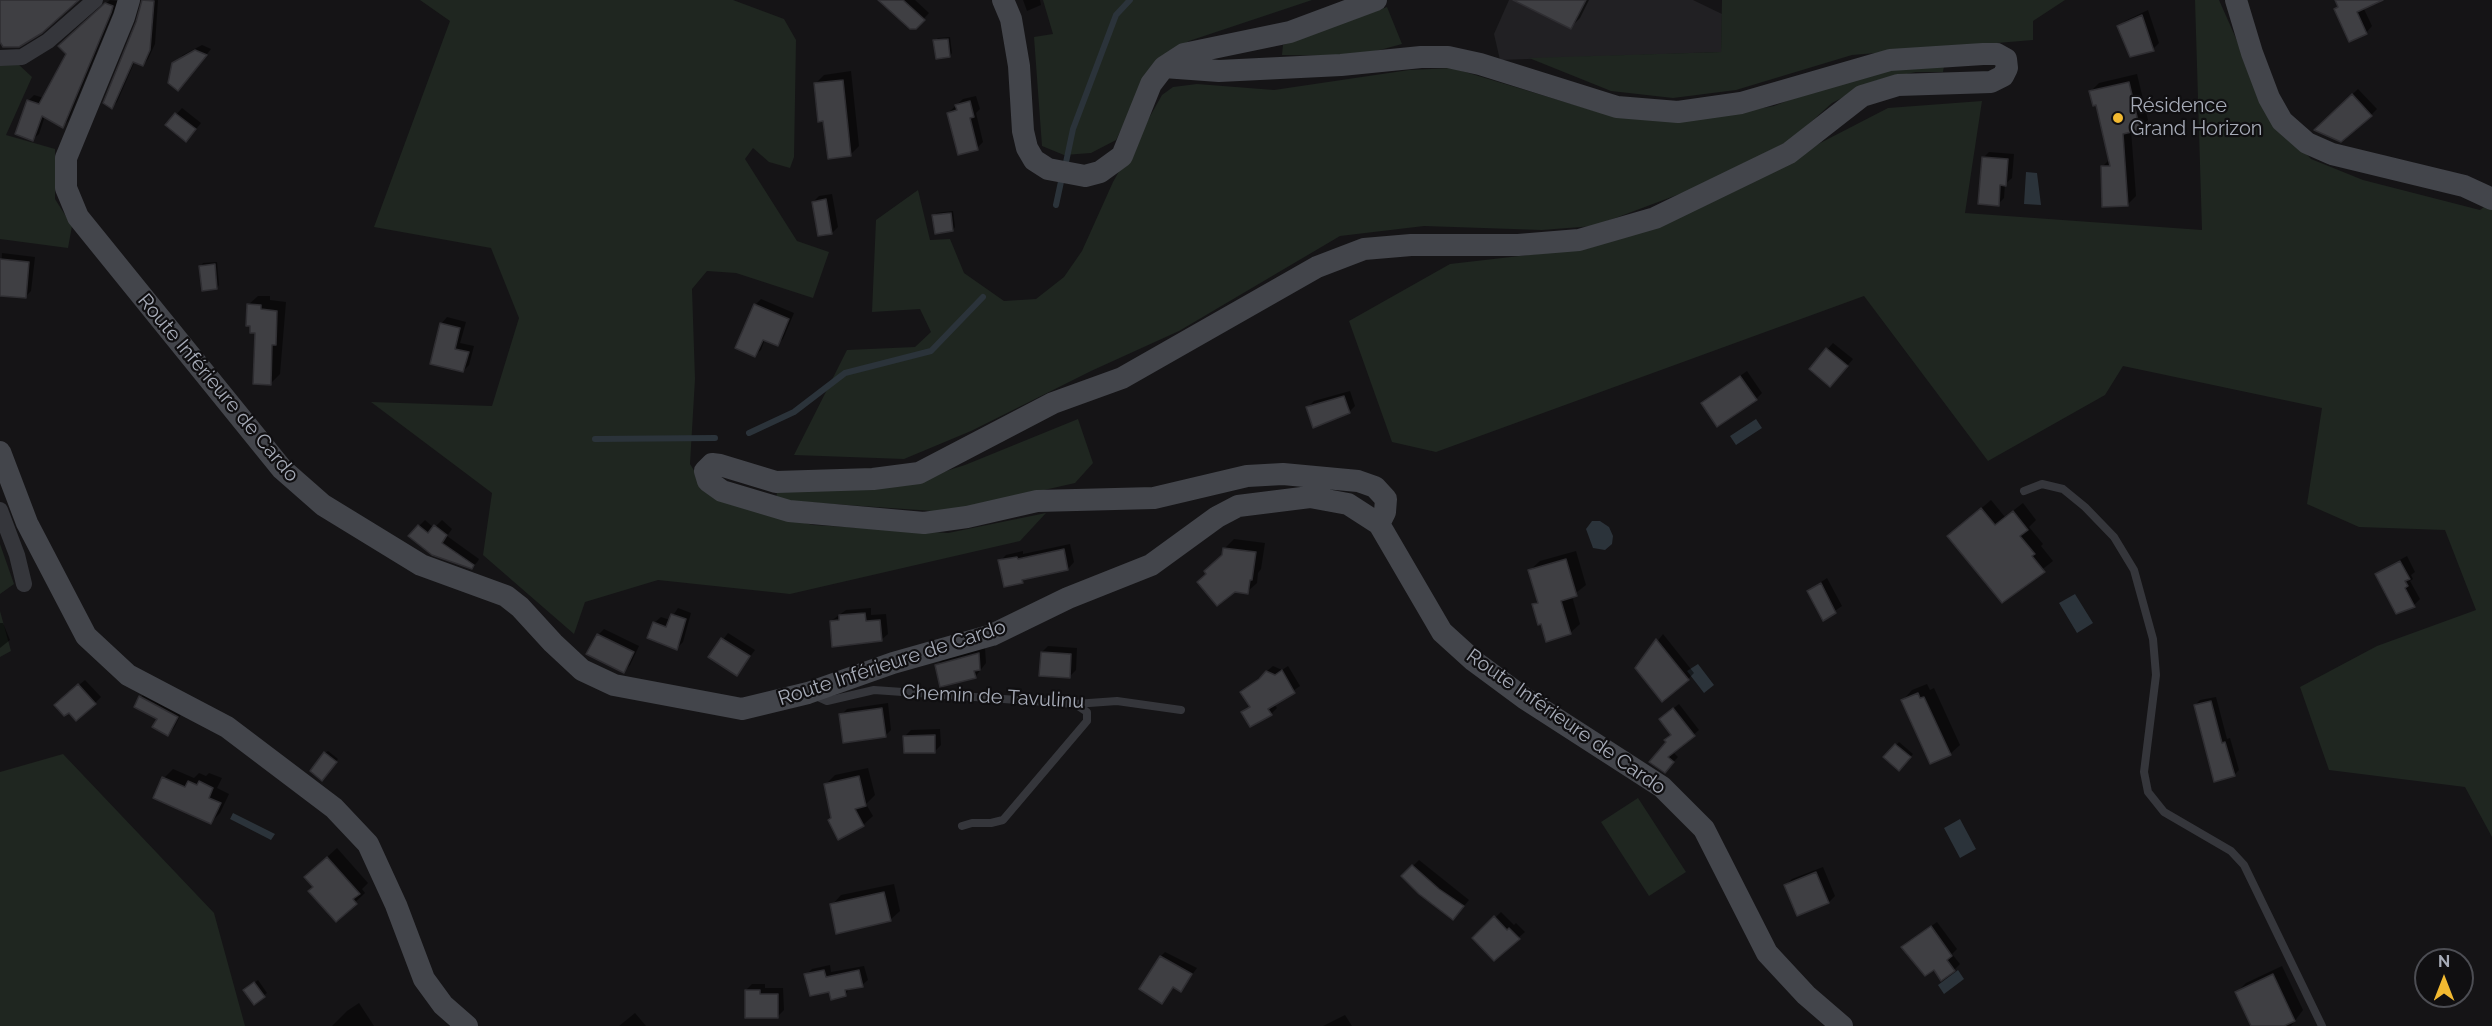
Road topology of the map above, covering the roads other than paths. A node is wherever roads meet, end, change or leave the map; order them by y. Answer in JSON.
{"nodes":[{"id":1,"x":95,"y":0,"type":"edge"},
{"id":2,"x":129,"y":0,"type":"edge"},
{"id":3,"x":1003,"y":0,"type":"edge"},
{"id":4,"x":1376,"y":0,"type":"edge"},
{"id":5,"x":2236,"y":0,"type":"edge"},
{"id":6,"x":0,"y":58,"type":"edge"},
{"id":7,"x":1164,"y":67,"type":"junction"},
{"id":8,"x":2492,"y":199,"type":"edge"},
{"id":9,"x":0,"y":452,"type":"edge"},
{"id":10,"x":2024,"y":491,"type":"dead end"},
{"id":11,"x":0,"y":510,"type":"edge"},
{"id":12,"x":1379,"y":524,"type":"junction"},
{"id":13,"x":24,"y":584,"type":"dead end"},
{"id":14,"x":808,"y":693,"type":"junction"},
{"id":15,"x":1075,"y":704,"type":"junction"},
{"id":16,"x":1181,"y":710,"type":"dead end"},
{"id":17,"x":962,"y":826,"type":"dead end"},
{"id":18,"x":467,"y":1026,"type":"edge"},
{"id":19,"x":1842,"y":1026,"type":"edge"},
{"id":20,"x":2322,"y":1026,"type":"edge"}],
"edges":[{"from":1,"to":6,"type":"street"},
{"from":2,"to":14,"type":"street","name":"Route Inférieure de Cardo"},
{"from":3,"to":7,"type":"street"},
{"from":4,"to":7,"type":"street"},
{"from":5,"to":8,"type":"street"},
{"from":7,"to":12,"type":"street"},
{"from":9,"to":18,"type":"street"},
{"from":10,"to":20,"type":"lane"},
{"from":11,"to":13,"type":"street"},
{"from":12,"to":14,"type":"street","name":"Route Inférieure de Cardo"},
{"from":12,"to":19,"type":"street","name":"Route Inférieure de Cardo"},
{"from":14,"to":15,"type":"lane","name":"Chemin de Tavulinu"},
{"from":15,"to":16,"type":"lane","name":"Chemin de Tavulinu"},
{"from":15,"to":17,"type":"lane"}]}
